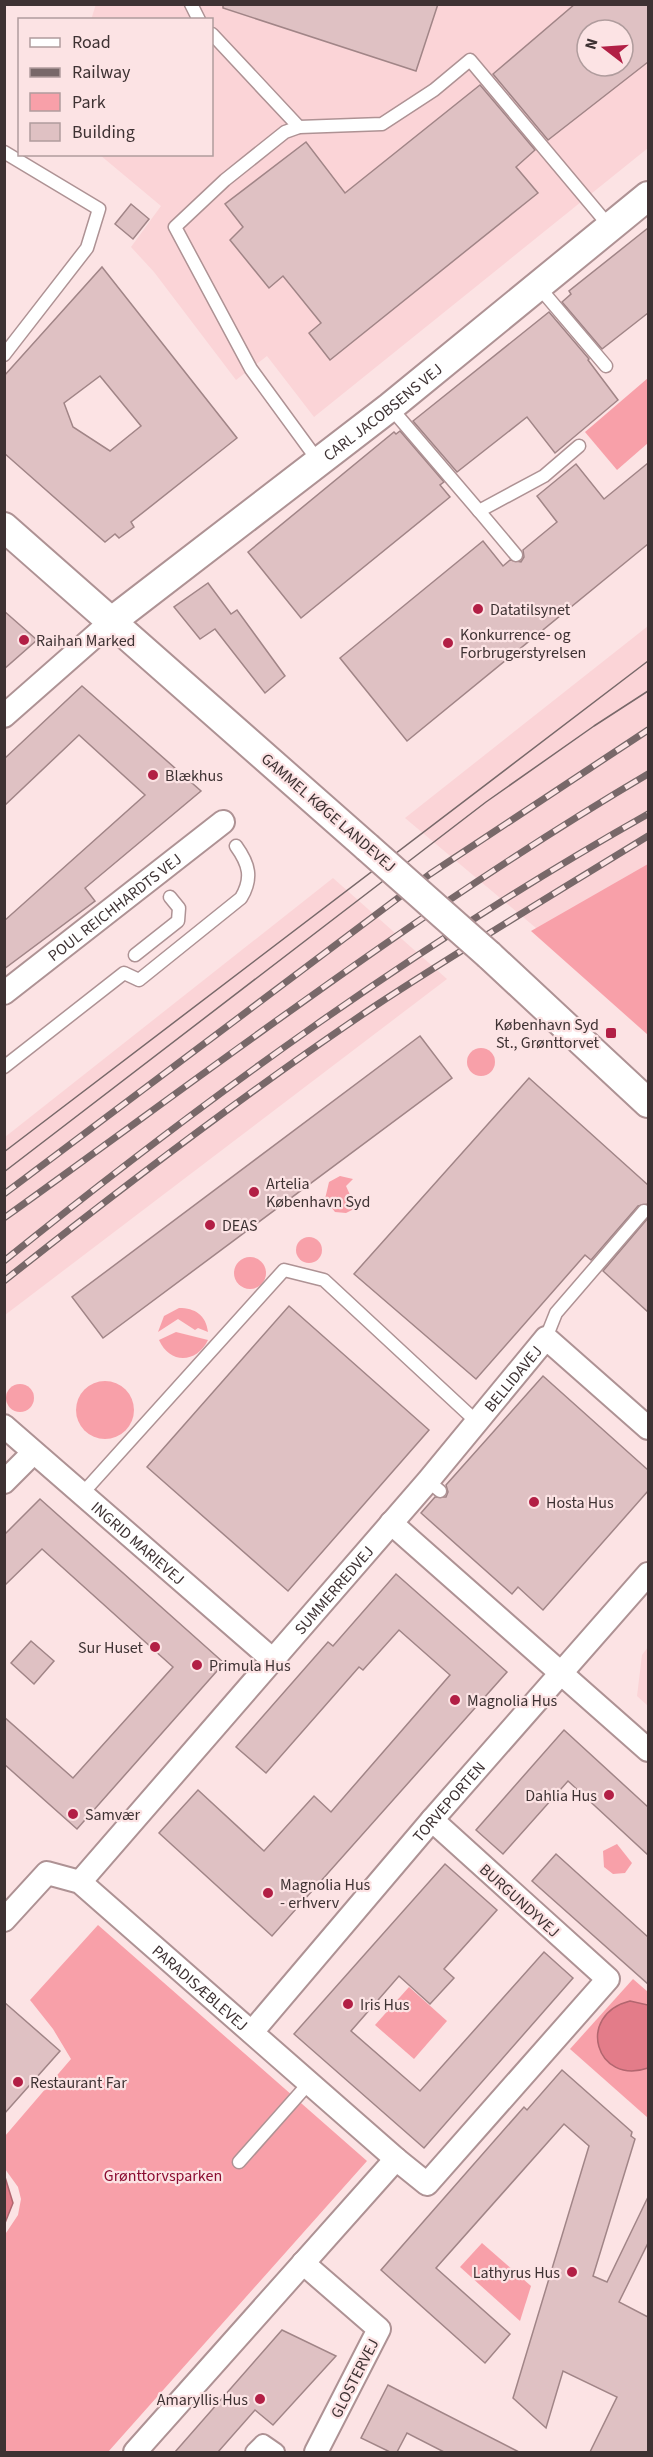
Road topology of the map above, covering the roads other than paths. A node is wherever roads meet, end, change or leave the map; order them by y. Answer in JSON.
{"nodes":[{"id":1,"x":191,"y":4,"type":"edge"},
{"id":2,"x":198,"y":18,"type":"edge"},
{"id":3,"x":213,"y":35,"type":"edge"},
{"id":4,"x":299,"y":127,"type":"junction"},
{"id":5,"x":4,"y":153,"type":"edge"},
{"id":6,"x":648,"y":196,"type":"edge"},
{"id":7,"x":610,"y":227,"type":"junction"},
{"id":8,"x":538,"y":286,"type":"junction"},
{"id":9,"x":4,"y":355,"type":"edge"},
{"id":10,"x":606,"y":366,"type":"dead end"},
{"id":11,"x":390,"y":407,"type":"junction"},
{"id":12,"x":579,"y":446,"type":"dead end"},
{"id":13,"x":319,"y":462,"type":"junction"},
{"id":14,"x":479,"y":511,"type":"junction"},
{"id":15,"x":4,"y":527,"type":"edge"},
{"id":16,"x":516,"y":555,"type":"dead end"},
{"id":17,"x":112,"y":621,"type":"junction"},
{"id":18,"x":4,"y":716,"type":"edge"},
{"id":19,"x":223,"y":822,"type":"dead end"},
{"id":20,"x":236,"y":846,"type":"dead end"},
{"id":21,"x":170,"y":897,"type":"dead end"},
{"id":22,"x":135,"y":955,"type":"dead end"},
{"id":23,"x":4,"y":993,"type":"edge"},
{"id":24,"x":4,"y":1067,"type":"edge"},
{"id":25,"x":648,"y":1103,"type":"edge"},
{"id":26,"x":645,"y":1211,"type":"dead end"},
{"id":27,"x":546,"y":1338,"type":"junction"},
{"id":28,"x":477,"y":1422,"type":"junction"},
{"id":29,"x":4,"y":1426,"type":"edge"},
{"id":30,"x":648,"y":1428,"type":"edge"},
{"id":31,"x":33,"y":1453,"type":"junction"},
{"id":32,"x":4,"y":1482,"type":"edge"},
{"id":33,"x":81,"y":1495,"type":"junction"},
{"id":34,"x":392,"y":1523,"type":"junction"},
{"id":35,"x":648,"y":1574,"type":"edge"},
{"id":36,"x":273,"y":1660,"type":"junction"},
{"id":37,"x":562,"y":1672,"type":"junction"},
{"id":38,"x":648,"y":1750,"type":"edge"},
{"id":39,"x":432,"y":1820,"type":"junction"},
{"id":40,"x":80,"y":1882,"type":"junction"},
{"id":41,"x":4,"y":1920,"type":"edge"},
{"id":42,"x":608,"y":1979,"type":"joint"},
{"id":43,"x":252,"y":2032,"type":"junction"},
{"id":44,"x":309,"y":2083,"type":"junction"},
{"id":45,"x":396,"y":2158,"type":"junction"},
{"id":46,"x":238,"y":2162,"type":"dead end"},
{"id":47,"x":303,"y":2263,"type":"junction"},
{"id":48,"x":135,"y":2452,"type":"edge"},
{"id":49,"x":254,"y":2452,"type":"edge"},
{"id":50,"x":276,"y":2452,"type":"edge"},
{"id":51,"x":316,"y":2452,"type":"edge"}],
"edges":[{"from":1,"to":2,"type":"lane"},
{"from":3,"to":4,"type":"lane"},
{"from":4,"to":7,"type":"lane"},
{"from":4,"to":13,"type":"lane"},
{"from":5,"to":9,"type":"lane"},
{"from":6,"to":7,"type":"street","name":"CARL JACOBSENS VEJ"},
{"from":7,"to":8,"type":"street","name":"CARL JACOBSENS VEJ"},
{"from":8,"to":10,"type":"lane"},
{"from":8,"to":11,"type":"street","name":"CARL JACOBSENS VEJ"},
{"from":11,"to":13,"type":"street","name":"CARL JACOBSENS VEJ"},
{"from":11,"to":14,"type":"lane"},
{"from":12,"to":14,"type":"lane"},
{"from":13,"to":17,"type":"street","name":"CARL JACOBSENS VEJ"},
{"from":14,"to":16,"type":"lane"},
{"from":15,"to":17,"type":"street","name":"GAMMEL KØGE LANDEVEJ"},
{"from":17,"to":18,"type":"street"},
{"from":17,"to":25,"type":"street","name":"GAMMEL KØGE LANDEVEJ","bridge":true},
{"from":19,"to":23,"type":"street","name":"POUL REICHHARDTS VEJ"},
{"from":20,"to":24,"type":"lane"},
{"from":21,"to":22,"type":"lane"},
{"from":26,"to":27,"type":"lane"},
{"from":27,"to":28,"type":"street","name":"BELLIDAVEJ"},
{"from":27,"to":30,"type":"street","name":"BELLIDAVEJ"},
{"from":28,"to":33,"type":"lane"},
{"from":28,"to":34,"type":"street","name":"BELLIDAVEJ"},
{"from":29,"to":31,"type":"street","name":"INGRID MARIEVEJ"},
{"from":31,"to":32,"type":"street"},
{"from":31,"to":33,"type":"street","name":"INGRID MARIEVEJ"},
{"from":33,"to":36,"type":"street","name":"INGRID MARIEVEJ"},
{"from":34,"to":36,"type":"street","name":"SUMMERREDVEJ"},
{"from":34,"to":37,"type":"street"},
{"from":35,"to":37,"type":"street","name":"TORVEPORTEN"},
{"from":36,"to":40,"type":"street","name":"SUMMERREDVEJ"},
{"from":37,"to":38,"type":"street"},
{"from":37,"to":39,"type":"street","name":"TORVEPORTEN"},
{"from":39,"to":42,"type":"street","name":"BURGUNDYVEJ"},
{"from":39,"to":43,"type":"street","name":"TORVEPORTEN"},
{"from":40,"to":41,"type":"street","name":"PARADISÆBLEVEJ"},
{"from":40,"to":43,"type":"street","name":"PARADISÆBLEVEJ"},
{"from":42,"to":45,"type":"street","name":"PARADISÆBLEVEJ"},
{"from":43,"to":44,"type":"street","name":"PARADISÆBLEVEJ"},
{"from":44,"to":45,"type":"street","name":"PARADISÆBLEVEJ"},
{"from":44,"to":46,"type":"lane"},
{"from":45,"to":47,"type":"street"},
{"from":47,"to":48,"type":"street"},
{"from":47,"to":51,"type":"street","name":"GLOSTERVEJ"},
{"from":49,"to":50,"type":"street"}]}
